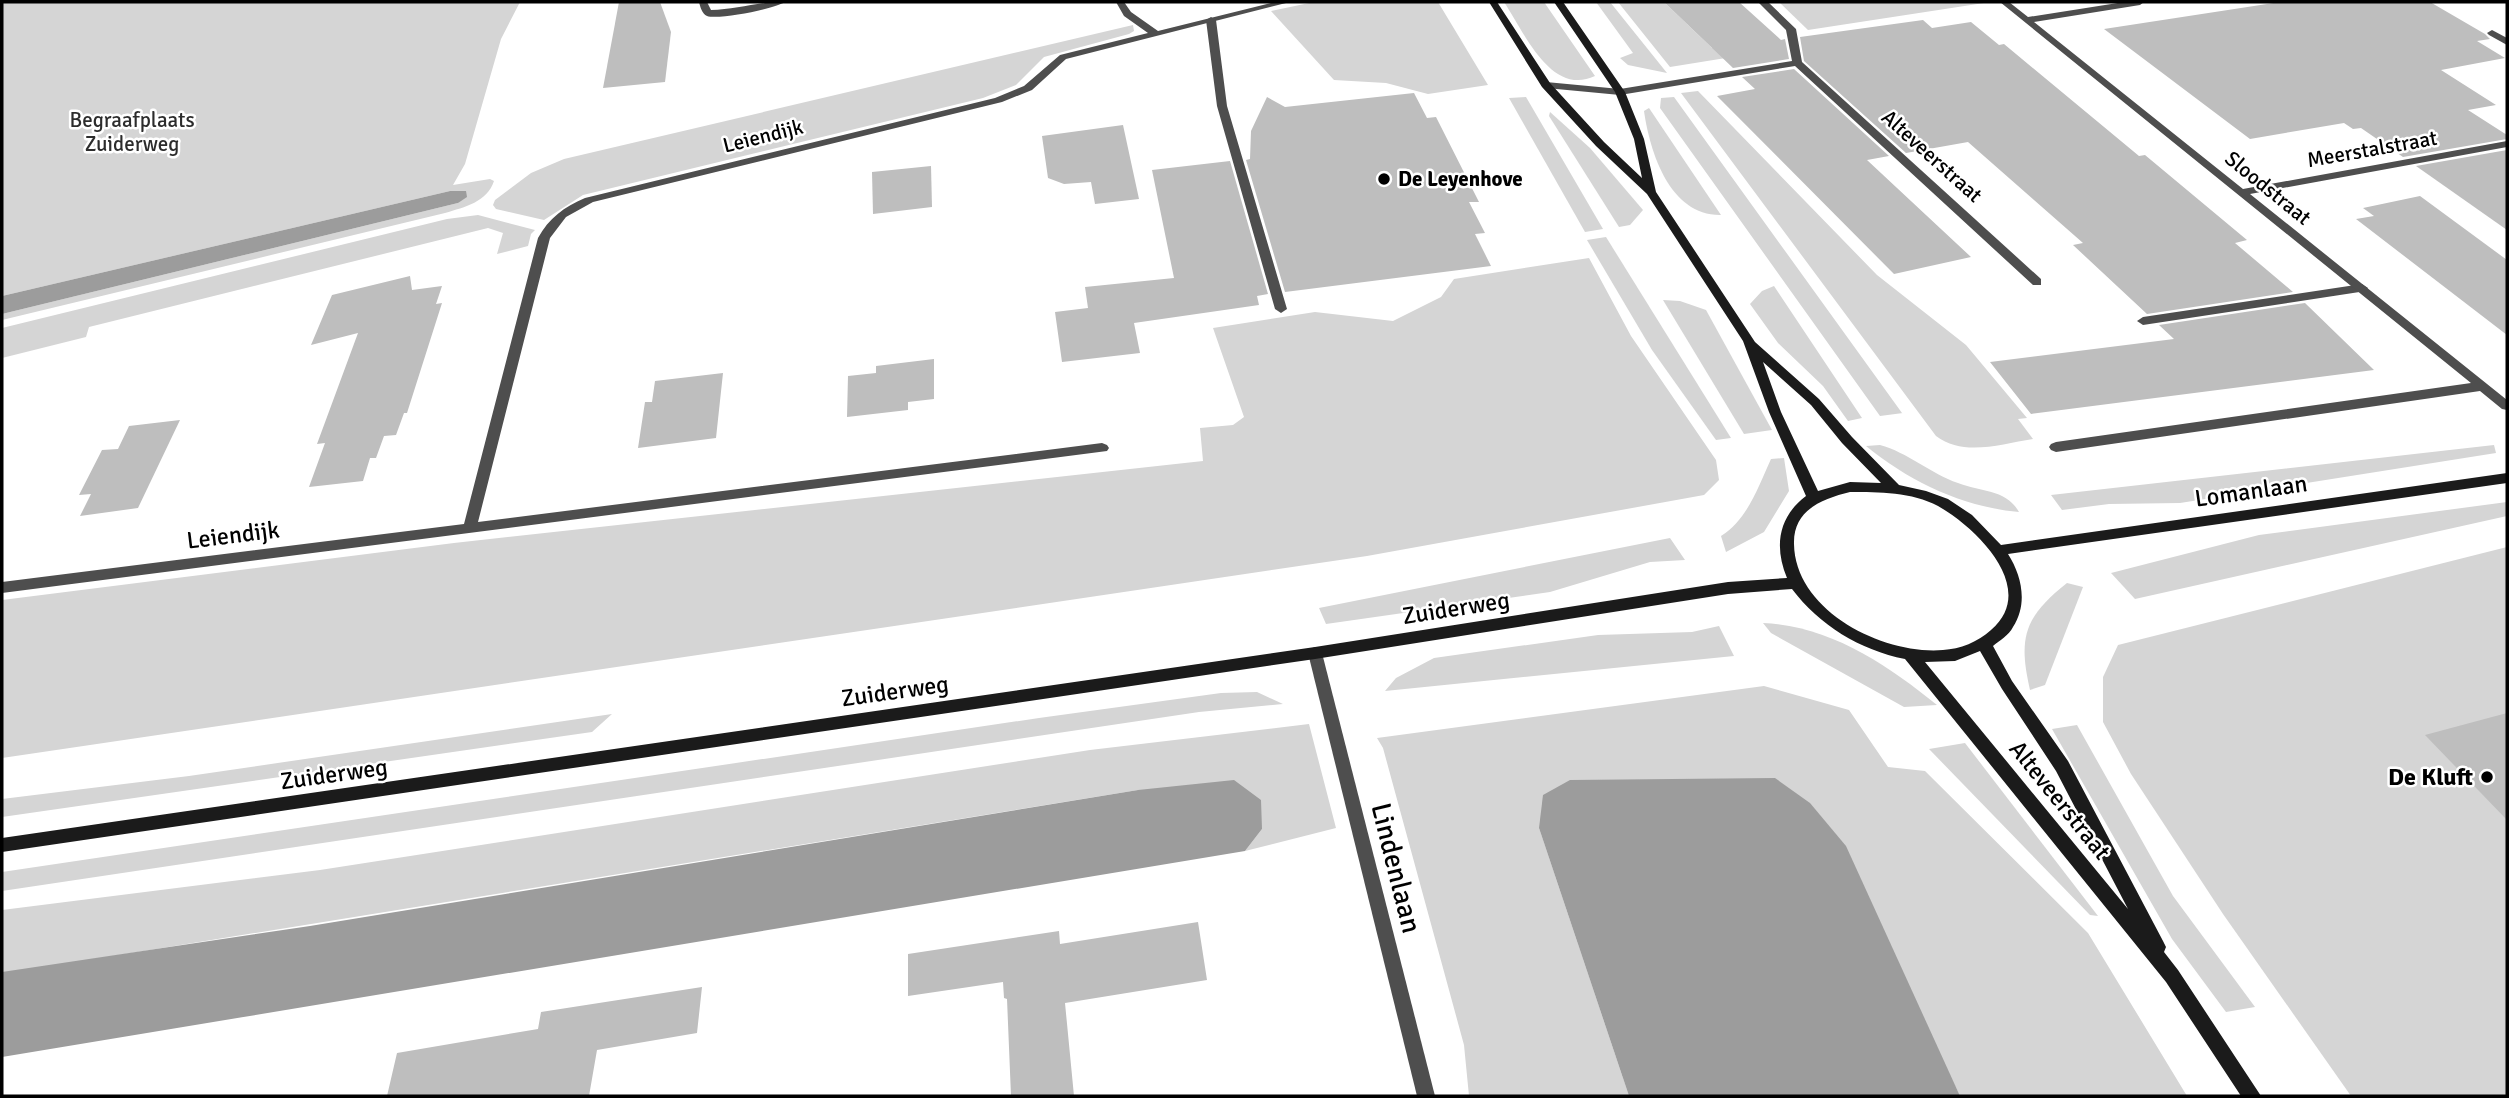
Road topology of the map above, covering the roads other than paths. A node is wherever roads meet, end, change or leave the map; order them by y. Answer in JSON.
{"nodes":[{"id":1,"x":703,"y":2,"type":"edge"},
{"id":2,"x":780,"y":2,"type":"edge"},
{"id":3,"x":1120,"y":2,"type":"edge"},
{"id":4,"x":1285,"y":2,"type":"edge"},
{"id":5,"x":1493,"y":2,"type":"edge"},
{"id":6,"x":1559,"y":2,"type":"edge"},
{"id":7,"x":1763,"y":2,"type":"edge"},
{"id":8,"x":2004,"y":2,"type":"edge"},
{"id":9,"x":2140,"y":2,"type":"edge"},
{"id":10,"x":1211,"y":20,"type":"junction"},
{"id":11,"x":2026,"y":20,"type":"junction"},
{"id":12,"x":2492,"y":33,"type":"dead end"},
{"id":13,"x":1156,"y":34,"type":"junction"},
{"id":14,"x":2507,"y":42,"type":"edge"},
{"id":15,"x":1797,"y":63,"type":"junction"},
{"id":16,"x":1546,"y":85,"type":"junction"},
{"id":17,"x":1620,"y":92,"type":"junction"},
{"id":18,"x":2507,"y":144,"type":"edge"},
{"id":19,"x":1651,"y":191,"type":"junction"},
{"id":20,"x":2243,"y":192,"type":"junction"},
{"id":21,"x":2037,"y":282,"type":"dead end"},
{"id":22,"x":2362,"y":288,"type":"junction"},
{"id":23,"x":1281,"y":309,"type":"dead end"},
{"id":24,"x":2143,"y":321,"type":"dead end"},
{"id":25,"x":1749,"y":341,"type":"junction"},
{"id":26,"x":2482,"y":386,"type":"junction"},
{"id":27,"x":2507,"y":406,"type":"edge"},
{"id":28,"x":2056,"y":447,"type":"dead end"},
{"id":29,"x":1102,"y":448,"type":"dead end"},
{"id":30,"x":2507,"y":478,"type":"edge"},
{"id":31,"x":1894,"y":488,"type":"junction"},
{"id":32,"x":1814,"y":498,"type":"junction"},
{"id":33,"x":470,"y":528,"type":"junction"},
{"id":34,"x":2000,"y":550,"type":"junction"},
{"id":35,"x":1795,"y":583,"type":"junction"},
{"id":36,"x":2,"y":588,"type":"edge"},
{"id":37,"x":1985,"y":646,"type":"junction"},
{"id":38,"x":1315,"y":653,"type":"junction"},
{"id":39,"x":1909,"y":654,"type":"junction"},
{"id":40,"x":2,"y":845,"type":"edge"},
{"id":41,"x":2172,"y":976,"type":"junction"},
{"id":42,"x":1426,"y":1096,"type":"edge"},
{"id":43,"x":2252,"y":1096,"type":"edge"}],
"edges":[{"from":1,"to":2,"type":"street"},
{"from":3,"to":13,"type":"street"},
{"from":4,"to":10,"type":"street","name":"Leiendijk"},
{"from":5,"to":16,"type":"street"},
{"from":6,"to":17,"type":"street"},
{"from":7,"to":15,"type":"street"},
{"from":8,"to":11,"type":"street","name":"Sloodstraat"},
{"from":9,"to":11,"type":"street"},
{"from":10,"to":13,"type":"street","name":"Leiendijk"},
{"from":10,"to":23,"type":"street"},
{"from":11,"to":20,"type":"street","name":"Sloodstraat"},
{"from":12,"to":14,"type":"street"},
{"from":13,"to":33,"type":"street","name":"Leiendijk"},
{"from":15,"to":17,"type":"street"},
{"from":15,"to":21,"type":"street","name":"Alteveerstraat"},
{"from":16,"to":17,"type":"street"},
{"from":16,"to":19,"type":"street"},
{"from":17,"to":19,"type":"street"},
{"from":18,"to":20,"type":"street","name":"Meerstalstraat"},
{"from":19,"to":25,"type":"street"},
{"from":20,"to":22,"type":"street","name":"Sloodstraat"},
{"from":22,"to":24,"type":"street"},
{"from":22,"to":26,"type":"street","name":"Sloodstraat"},
{"from":25,"to":31,"type":"street"},
{"from":25,"to":32,"type":"street"},
{"from":26,"to":27,"type":"street","name":"Sloodstraat"},
{"from":26,"to":28,"type":"street"},
{"from":29,"to":33,"type":"street","name":"Leiendijk"},
{"from":30,"to":34,"type":"street","name":"Lomanlaan"},
{"from":31,"to":32,"type":"street"},
{"from":31,"to":34,"type":"street"},
{"from":32,"to":35,"type":"street"},
{"from":33,"to":36,"type":"street","name":"Leiendijk"},
{"from":34,"to":37,"type":"street"},
{"from":35,"to":38,"type":"street","name":"Zuiderweg"},
{"from":35,"to":39,"type":"street"},
{"from":37,"to":39,"type":"street"},
{"from":37,"to":41,"type":"street","name":"Alteveerstraat"},
{"from":38,"to":40,"type":"street","name":"Zuiderweg"},
{"from":38,"to":42,"type":"street","name":"Lindenlaan"},
{"from":39,"to":41,"type":"street","name":"Alteveerstraat"},
{"from":41,"to":43,"type":"street","name":"Alteveerstraat"}]}
